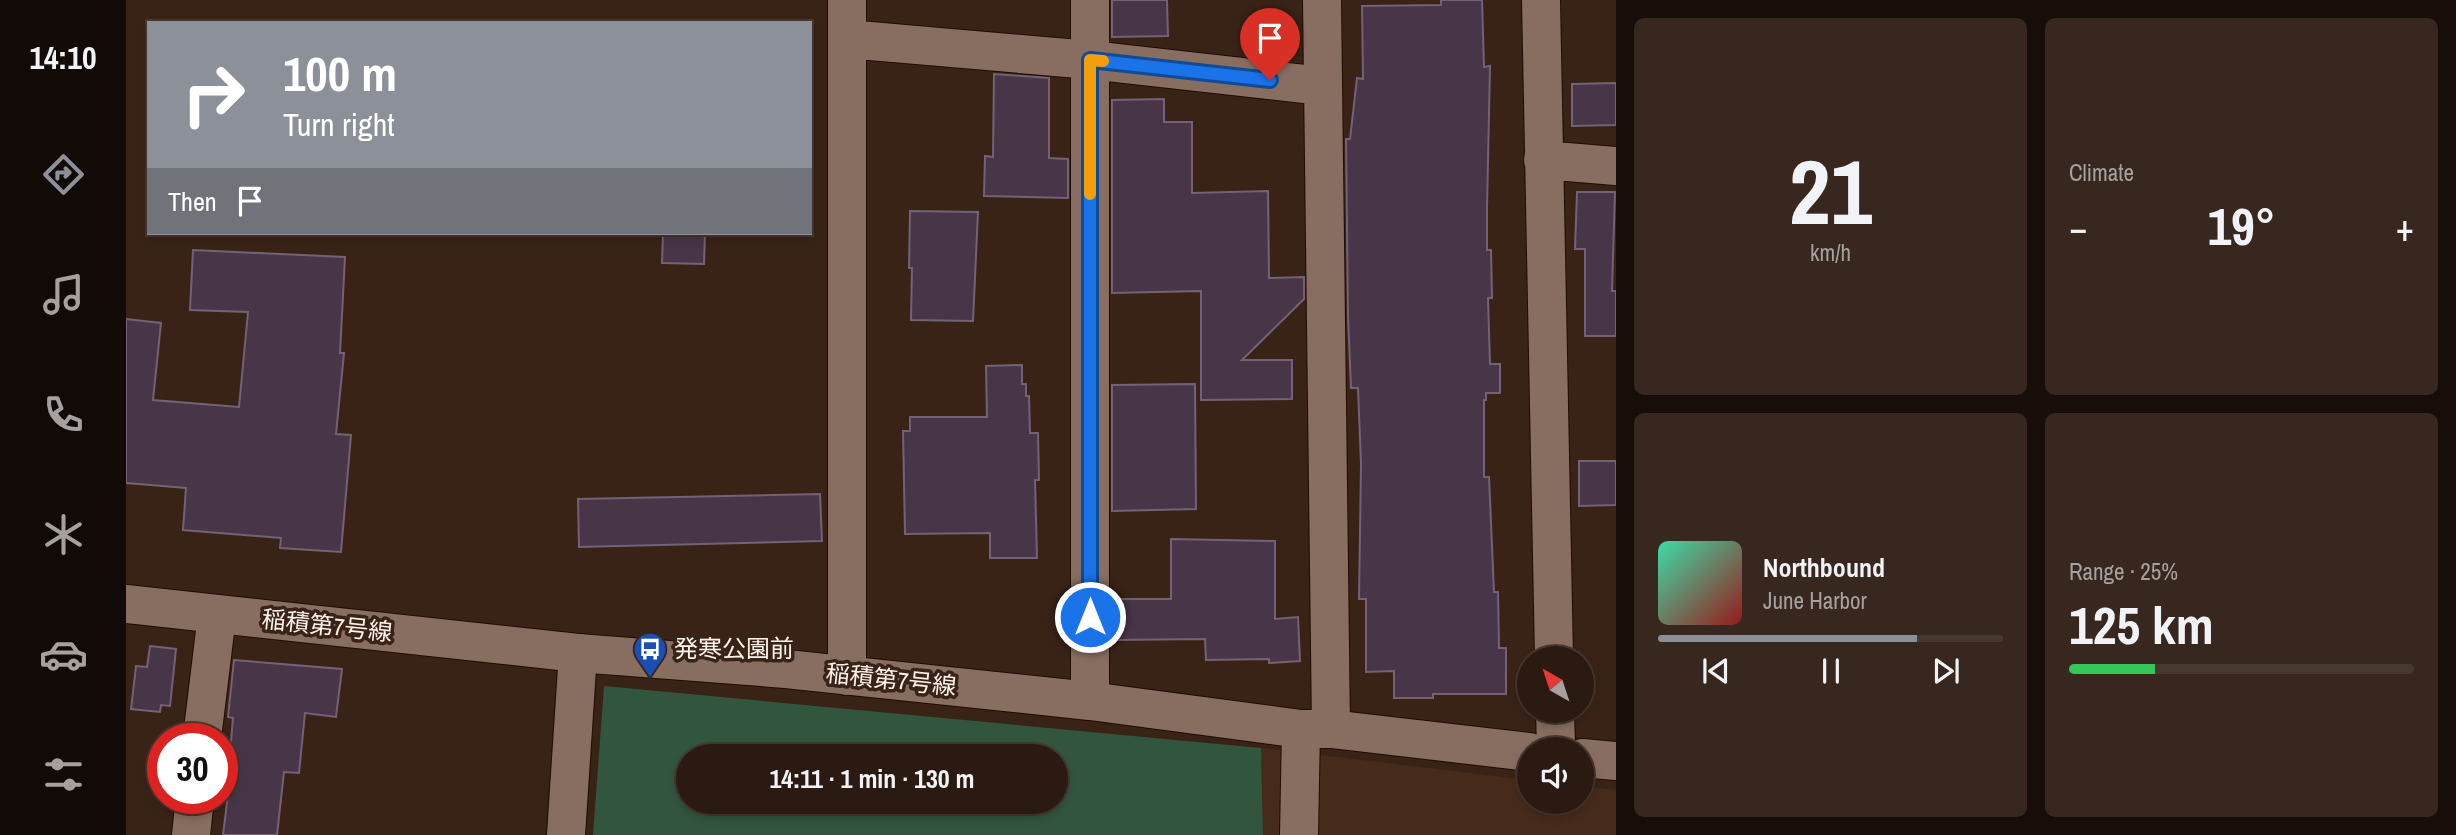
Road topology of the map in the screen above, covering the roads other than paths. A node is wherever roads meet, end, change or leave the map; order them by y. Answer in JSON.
{"nodes":[{"id":1,"x":847,"y":0,"type":"edge"},
{"id":2,"x":1090,"y":0,"type":"edge"},
{"id":3,"x":1322,"y":0,"type":"edge"},
{"id":4,"x":1541,"y":0,"type":"edge"},
{"id":5,"x":847,"y":39,"type":"junction"},
{"id":6,"x":1090,"y":60,"type":"junction"},
{"id":7,"x":1322,"y":86,"type":"junction"},
{"id":8,"x":1543,"y":160,"type":"junction"},
{"id":9,"x":1616,"y":166,"type":"edge"},
{"id":10,"x":126,"y":604,"type":"edge"},
{"id":11,"x":217,"y":615,"type":"junction"},
{"id":12,"x":1554,"y":646,"type":"edge"},
{"id":13,"x":578,"y":653,"type":"junction"},
{"id":14,"x":847,"y":676,"type":"junction"},
{"id":15,"x":1090,"y":701,"type":"junction"},
{"id":16,"x":204,"y":723,"type":"edge"},
{"id":17,"x":1316,"y":729,"type":"junction"},
{"id":18,"x":1517,"y":751,"type":"edge"},
{"id":19,"x":1594,"y":759,"type":"edge"},
{"id":20,"x":1616,"y":761,"type":"edge"},
{"id":21,"x":193,"y":814,"type":"edge"},
{"id":22,"x":191,"y":835,"type":"edge"},
{"id":23,"x":566,"y":835,"type":"edge"},
{"id":24,"x":1299,"y":835,"type":"edge"}],
"edges":[{"from":1,"to":5,"type":"street"},
{"from":2,"to":6,"type":"street"},
{"from":3,"to":7,"type":"street"},
{"from":4,"to":8,"type":"street"},
{"from":5,"to":6,"type":"street"},
{"from":5,"to":14,"type":"street"},
{"from":6,"to":7,"type":"street"},
{"from":6,"to":15,"type":"street"},
{"from":7,"to":17,"type":"street"},
{"from":8,"to":9,"type":"street"},
{"from":8,"to":12,"type":"street"},
{"from":10,"to":11,"type":"street","name":"稲積第7号線"},
{"from":11,"to":13,"type":"street","name":"稲積第7号線"},
{"from":11,"to":16,"type":"street"},
{"from":13,"to":14,"type":"street","name":"稲積第7号線"},
{"from":13,"to":23,"type":"street"},
{"from":14,"to":15,"type":"street","name":"稲積第7号線"},
{"from":15,"to":17,"type":"street","name":"稲積第7号線"},
{"from":17,"to":18,"type":"street","name":"稲積第7号線"},
{"from":17,"to":24,"type":"street"},
{"from":19,"to":20,"type":"street"},
{"from":21,"to":22,"type":"street"}]}
